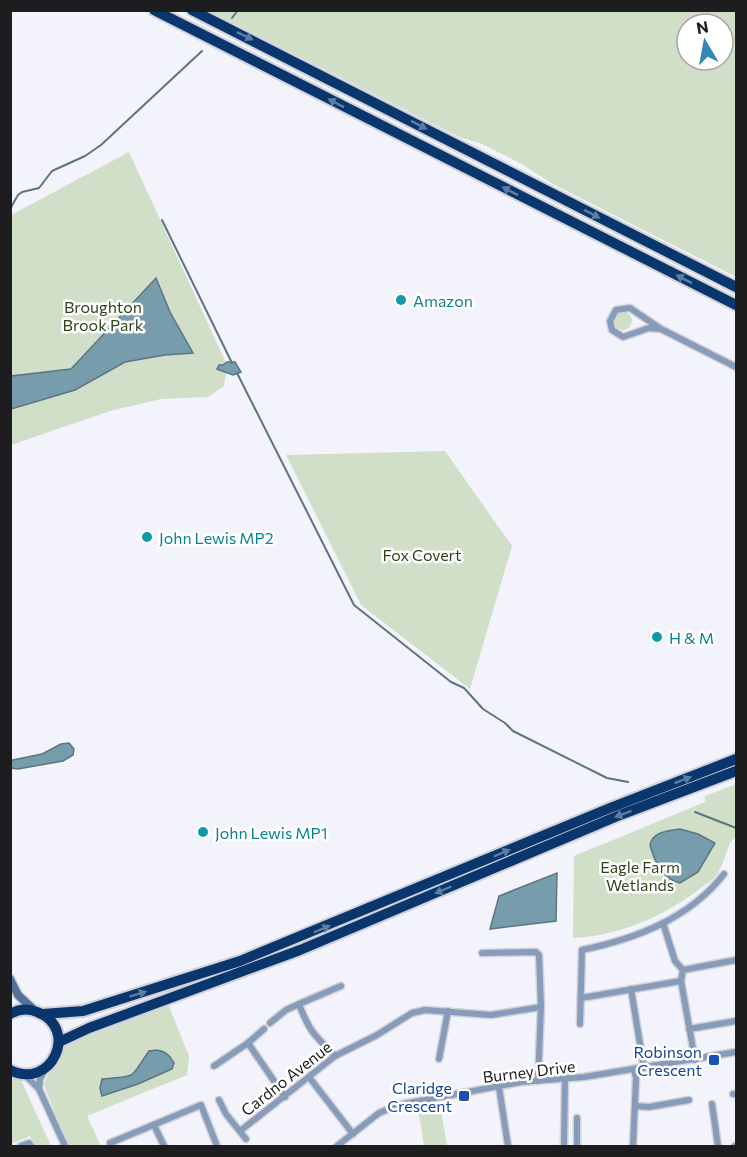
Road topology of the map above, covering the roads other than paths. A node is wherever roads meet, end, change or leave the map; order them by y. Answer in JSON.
{"nodes":[{"id":1,"x":154,"y":10,"type":"edge"},
{"id":2,"x":192,"y":10,"type":"edge"},
{"id":3,"x":736,"y":286,"type":"edge"},
{"id":4,"x":736,"y":305,"type":"edge"},
{"id":5,"x":637,"y":314,"type":"junction"},
{"id":6,"x":661,"y":329,"type":"junction"},
{"id":7,"x":635,"y":333,"type":"junction"},
{"id":8,"x":736,"y":368,"type":"edge"},
{"id":9,"x":736,"y":759,"type":"edge"},
{"id":10,"x":736,"y":771,"type":"edge"},
{"id":11,"x":724,"y":874,"type":"dead end"},
{"id":12,"x":663,"y":923,"type":"junction"},
{"id":13,"x":482,"y":953,"type":"dead end"},
{"id":14,"x":736,"y":960,"type":"edge"},
{"id":15,"x":682,"y":970,"type":"junction"},
{"id":16,"x":10,"y":979,"type":"edge"},
{"id":17,"x":681,"y":981,"type":"junction"},
{"id":18,"x":341,"y":986,"type":"dead end"},
{"id":19,"x":631,"y":989,"type":"junction"},
{"id":20,"x":581,"y":998,"type":"junction"},
{"id":21,"x":298,"y":1004,"type":"junction"},
{"id":22,"x":541,"y":1007,"type":"junction"},
{"id":23,"x":448,"y":1011,"type":"junction"},
{"id":24,"x":39,"y":1012,"type":"junction"},
{"id":25,"x":10,"y":1014,"type":"edge"},
{"id":26,"x":736,"y":1021,"type":"edge"},
{"id":27,"x":270,"y":1023,"type":"dead end"},
{"id":28,"x":580,"y":1024,"type":"dead end"},
{"id":29,"x":264,"y":1029,"type":"dead end"},
{"id":30,"x":689,"y":1029,"type":"junction"},
{"id":31,"x":62,"y":1040,"type":"junction"},
{"id":32,"x":248,"y":1043,"type":"junction"},
{"id":33,"x":736,"y":1052,"type":"edge"},
{"id":34,"x":335,"y":1056,"type":"junction"},
{"id":35,"x":439,"y":1059,"type":"dead end"},
{"id":36,"x":695,"y":1060,"type":"junction"},
{"id":37,"x":214,"y":1066,"type":"dead end"},
{"id":38,"x":46,"y":1068,"type":"junction"},
{"id":39,"x":644,"y":1068,"type":"junction"},
{"id":40,"x":634,"y":1069,"type":"junction"},
{"id":41,"x":11,"y":1071,"type":"edge"},
{"id":42,"x":24,"y":1074,"type":"junction"},
{"id":43,"x":309,"y":1077,"type":"junction"},
{"id":44,"x":565,"y":1079,"type":"junction"},
{"id":45,"x":538,"y":1081,"type":"junction"},
{"id":46,"x":499,"y":1088,"type":"junction"},
{"id":47,"x":39,"y":1089,"type":"junction"},
{"id":48,"x":285,"y":1096,"type":"junction"},
{"id":49,"x":219,"y":1100,"type":"dead end"},
{"id":50,"x":688,"y":1100,"type":"dead end"},
{"id":51,"x":712,"y":1104,"type":"dead end"},
{"id":52,"x":635,"y":1106,"type":"junction"},
{"id":53,"x":578,"y":1118,"type":"dead end"},
{"id":54,"x":154,"y":1125,"type":"junction"},
{"id":55,"x":240,"y":1131,"type":"junction"},
{"id":56,"x":353,"y":1134,"type":"junction"},
{"id":57,"x":246,"y":1139,"type":"dead end"},
{"id":58,"x":21,"y":1146,"type":"edge"},
{"id":59,"x":31,"y":1146,"type":"edge"},
{"id":60,"x":65,"y":1146,"type":"edge"},
{"id":61,"x":111,"y":1146,"type":"edge"},
{"id":62,"x":164,"y":1146,"type":"edge"},
{"id":63,"x":217,"y":1146,"type":"edge"},
{"id":64,"x":337,"y":1146,"type":"edge"},
{"id":65,"x":508,"y":1146,"type":"edge"},
{"id":66,"x":564,"y":1146,"type":"edge"},
{"id":67,"x":577,"y":1146,"type":"edge"},
{"id":68,"x":633,"y":1146,"type":"edge"},
{"id":69,"x":718,"y":1146,"type":"edge"}],
"edges":[{"from":4,"to":1,"type":"highway","one_way":true},
{"from":2,"to":3,"type":"highway","one_way":true},
{"from":5,"to":6,"type":"street"},
{"from":5,"to":7,"type":"street"},
{"from":5,"to":7,"type":"street"},
{"from":6,"to":7,"type":"street"},
{"from":6,"to":8,"type":"street"},
{"from":24,"to":9,"type":"highway","one_way":true},
{"from":10,"to":31,"type":"highway","one_way":true},
{"from":11,"to":12,"type":"street"},
{"from":12,"to":15,"type":"street"},
{"from":12,"to":20,"type":"street"},
{"from":13,"to":22,"type":"street"},
{"from":14,"to":15,"type":"street"},
{"from":15,"to":17,"type":"street"},
{"from":16,"to":24,"type":"street"},
{"from":17,"to":19,"type":"street"},
{"from":17,"to":30,"type":"street"},
{"from":18,"to":21,"type":"street"},
{"from":19,"to":20,"type":"street"},
{"from":19,"to":39,"type":"street"},
{"from":20,"to":28,"type":"street"},
{"from":21,"to":27,"type":"street"},
{"from":21,"to":34,"type":"street"},
{"from":22,"to":23,"type":"street","name":"Cardno Avenue"},
{"from":22,"to":45,"type":"street"},
{"from":23,"to":34,"type":"street","name":"Cardno Avenue"},
{"from":23,"to":35,"type":"street"},
{"from":24,"to":25,"type":"highway"},
{"from":24,"to":31,"type":"highway"},
{"from":26,"to":30,"type":"street"},
{"from":29,"to":32,"type":"street"},
{"from":30,"to":36,"type":"street"},
{"from":31,"to":38,"type":"highway"},
{"from":32,"to":37,"type":"street"},
{"from":32,"to":48,"type":"street"},
{"from":33,"to":36,"type":"street","name":"Burney Drive"},
{"from":34,"to":43,"type":"street","name":"Cardno Avenue"},
{"from":36,"to":39,"type":"street","name":"Burney Drive"},
{"from":38,"to":42,"type":"highway"},
{"from":38,"to":47,"type":"street"},
{"from":39,"to":40,"type":"street","name":"Burney Drive"},
{"from":40,"to":44,"type":"street","name":"Burney Drive"},
{"from":40,"to":52,"type":"street"},
{"from":41,"to":42,"type":"highway"},
{"from":42,"to":47,"type":"street"},
{"from":43,"to":48,"type":"street","name":"Cardno Avenue"},
{"from":43,"to":56,"type":"street"},
{"from":44,"to":45,"type":"street","name":"Burney Drive"},
{"from":44,"to":66,"type":"street"},
{"from":45,"to":46,"type":"street","name":"Burney Drive"},
{"from":46,"to":56,"type":"street","name":"Burney Drive"},
{"from":46,"to":65,"type":"street"},
{"from":47,"to":60,"type":"street"},
{"from":48,"to":55,"type":"street","name":"Cardno Avenue"},
{"from":49,"to":55,"type":"street","name":"Cardno Avenue"},
{"from":50,"to":52,"type":"street"},
{"from":51,"to":69,"type":"street"},
{"from":52,"to":68,"type":"street"},
{"from":53,"to":67,"type":"street"},
{"from":54,"to":61,"type":"street"},
{"from":54,"to":62,"type":"street"},
{"from":54,"to":63,"type":"street"},
{"from":55,"to":57,"type":"street","name":"Cardno Avenue"},
{"from":56,"to":64,"type":"street","name":"Burney Drive"},
{"from":58,"to":59,"type":"street"}]}
